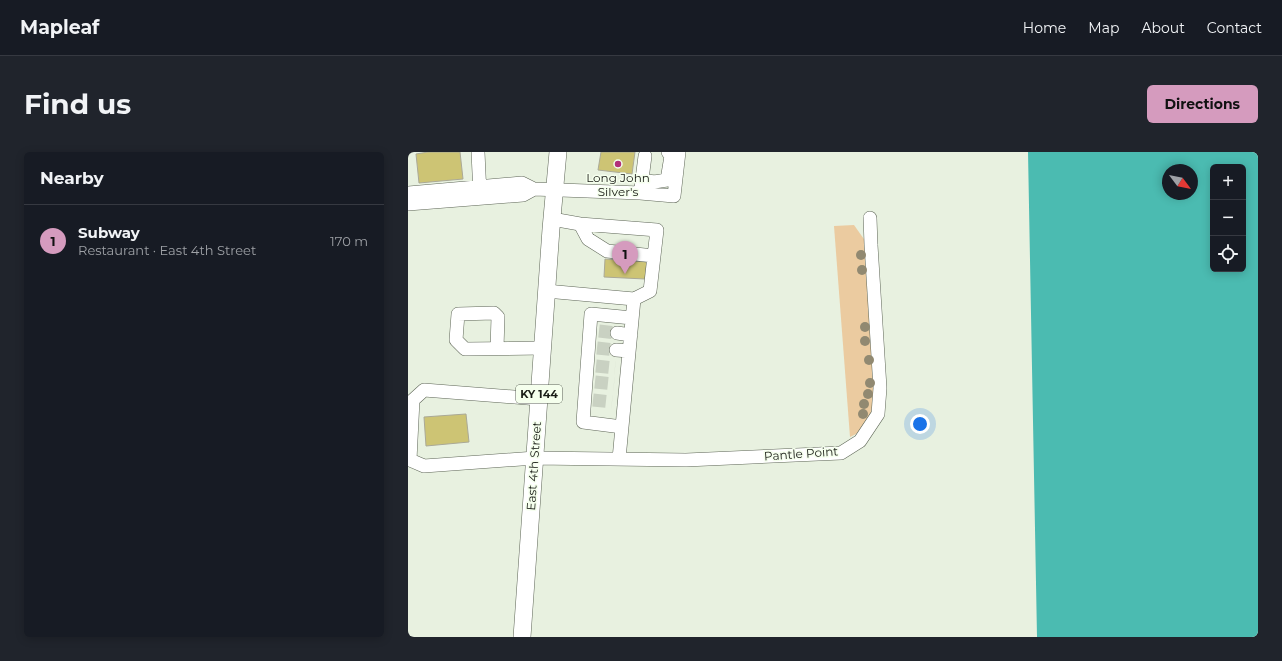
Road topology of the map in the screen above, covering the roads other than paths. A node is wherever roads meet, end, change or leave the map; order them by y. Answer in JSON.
{"nodes":[{"id":1,"x":478,"y":152,"type":"edge"},
{"id":2,"x":558,"y":152,"type":"edge"},
{"id":3,"x":668,"y":152,"type":"edge"},
{"id":4,"x":678,"y":152,"type":"edge"},
{"id":5,"x":645,"y":156,"type":"dead end"},
{"id":6,"x":408,"y":187,"type":"edge"},
{"id":7,"x":641,"y":187,"type":"junction"},
{"id":8,"x":480,"y":190,"type":"junction"},
{"id":9,"x":554,"y":190,"type":"junction"},
{"id":10,"x":408,"y":193,"type":"edge"},
{"id":11,"x":408,"y":199,"type":"edge"},
{"id":12,"x":408,"y":204,"type":"edge"},
{"id":13,"x":870,"y":218,"type":"dead end"},
{"id":14,"x":552,"y":219,"type":"junction"},
{"id":15,"x":580,"y":224,"type":"junction"},
{"id":16,"x":654,"y":256,"type":"junction"},
{"id":17,"x":546,"y":291,"type":"junction"},
{"id":18,"x":634,"y":299,"type":"junction"},
{"id":19,"x":632,"y":318,"type":"junction"},
{"id":20,"x":616,"y":333,"type":"tunnel mouth"},
{"id":21,"x":631,"y":334,"type":"junction"},
{"id":22,"x":497,"y":348,"type":"dead end"},
{"id":23,"x":542,"y":348,"type":"junction"},
{"id":24,"x":616,"y":350,"type":"tunnel mouth"},
{"id":25,"x":629,"y":351,"type":"junction"},
{"id":26,"x":539,"y":399,"type":"junction"},
{"id":27,"x":622,"y":427,"type":"junction"},
{"id":28,"x":534,"y":458,"type":"junction"},
{"id":29,"x":619,"y":459,"type":"junction"},
{"id":30,"x":522,"y":637,"type":"edge"}],
"edges":[{"from":1,"to":8,"type":"street"},
{"from":2,"to":9,"type":"main road","name":"East 4th Street","number":"KY 144"},
{"from":3,"to":7,"type":"street"},
{"from":4,"to":7,"type":"street"},
{"from":5,"to":7,"type":"street"},
{"from":6,"to":8,"type":"street"},
{"from":7,"to":9,"type":"street"},
{"from":8,"to":9,"type":"street"},
{"from":8,"to":10,"type":"street"},
{"from":8,"to":11,"type":"street"},
{"from":8,"to":12,"type":"street"},
{"from":9,"to":14,"type":"main road","name":"East 4th Street","number":"KY 144"},
{"from":13,"to":29,"type":"street","name":"Pantle Point"},
{"from":14,"to":15,"type":"street"},
{"from":14,"to":17,"type":"main road","name":"East 4th Street","number":"KY 144"},
{"from":15,"to":16,"type":"street"},
{"from":15,"to":16,"type":"street"},
{"from":16,"to":18,"type":"street"},
{"from":17,"to":18,"type":"street"},
{"from":17,"to":23,"type":"main road","name":"East 4th Street","number":"KY 144"},
{"from":18,"to":19,"type":"street"},
{"from":19,"to":21,"type":"street"},
{"from":19,"to":27,"type":"street"},
{"from":20,"to":21,"type":"street"},
{"from":21,"to":25,"type":"street"},
{"from":22,"to":23,"type":"street"},
{"from":23,"to":26,"type":"main road","name":"East 4th Street","number":"KY 144"},
{"from":24,"to":25,"type":"street"},
{"from":25,"to":27,"type":"street"},
{"from":26,"to":28,"type":"main road","name":"East 4th Street","number":"KY 144"},
{"from":26,"to":28,"type":"street","name":"Pantle Point"},
{"from":27,"to":29,"type":"street"},
{"from":28,"to":29,"type":"street","name":"Pantle Point"},
{"from":28,"to":30,"type":"main road","name":"East 4th Street","number":"KY 144"}]}
